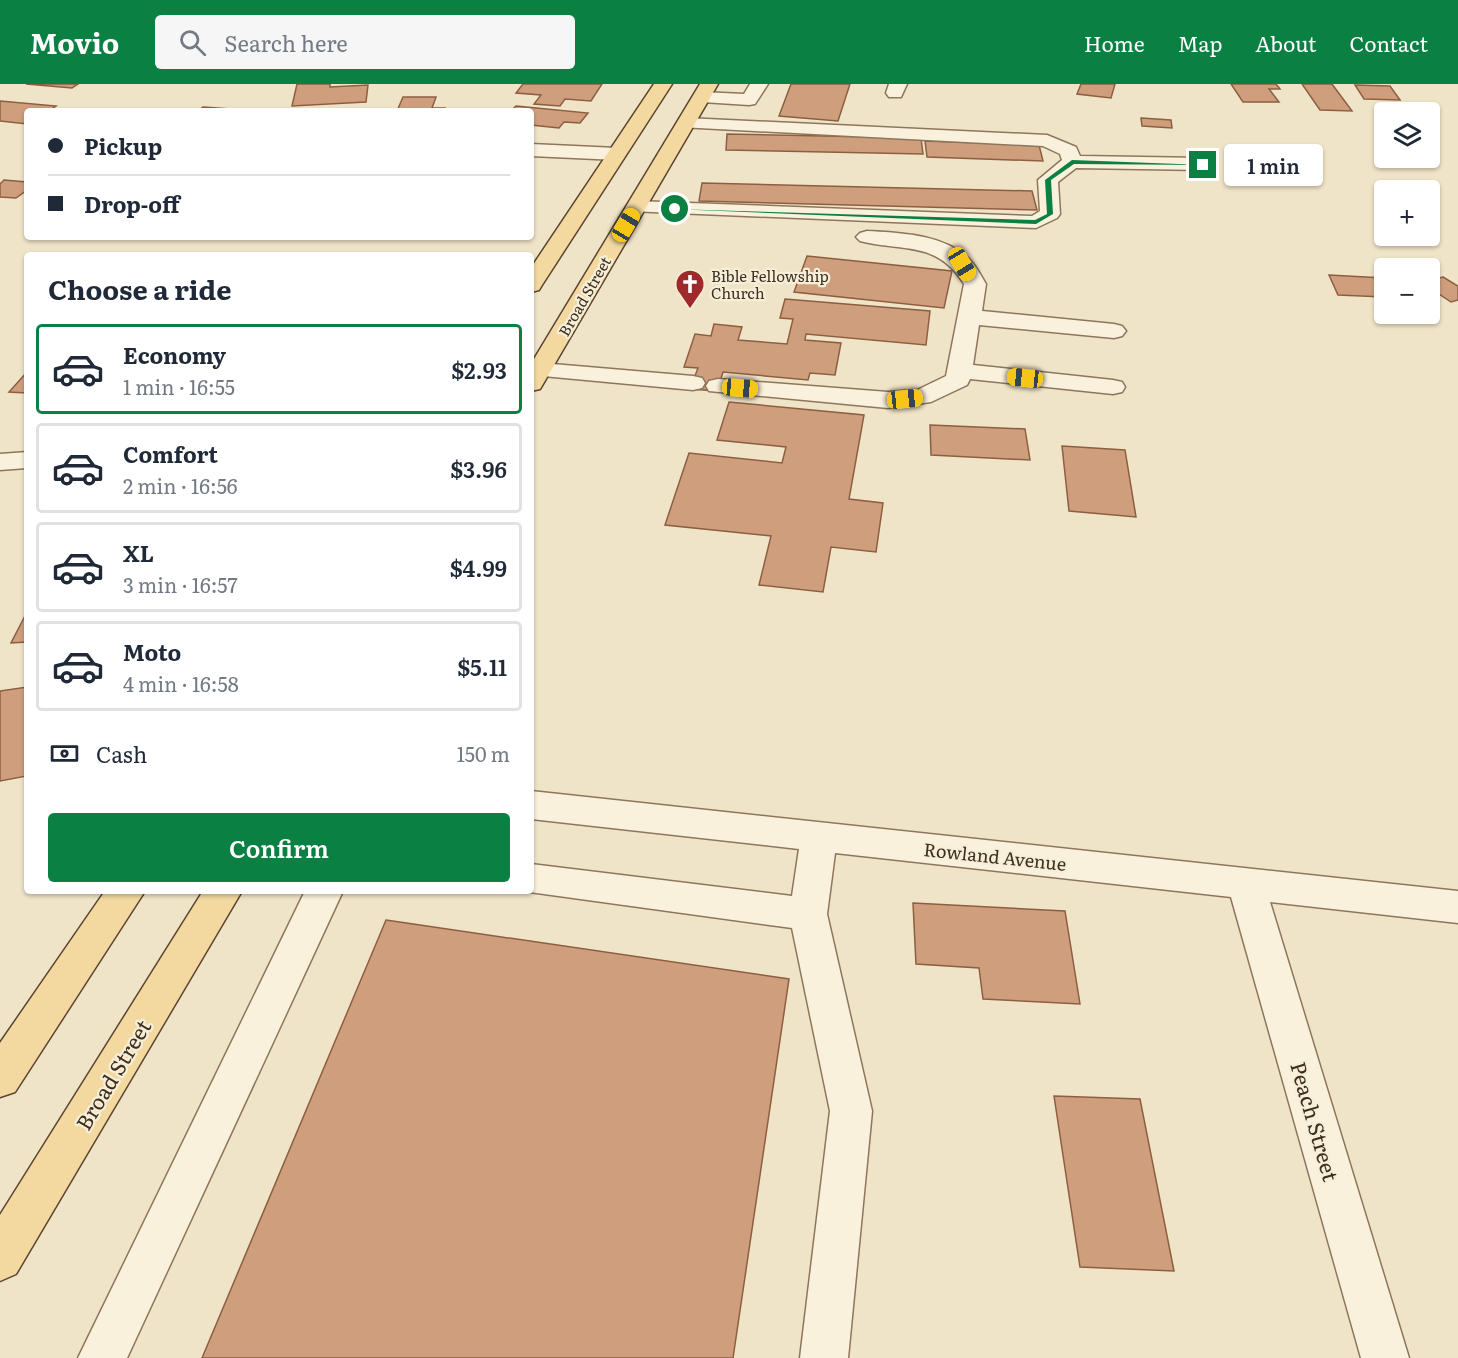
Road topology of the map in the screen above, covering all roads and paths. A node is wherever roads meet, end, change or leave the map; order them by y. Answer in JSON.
{"nodes":[{"id":1,"x":663,"y":84,"type":"edge"},
{"id":2,"x":759,"y":84,"type":"edge"},
{"id":3,"x":705,"y":90,"type":"edge"},
{"id":4,"x":686,"y":123,"type":"junction"},
{"id":5,"x":534,"y":150,"type":"edge"},
{"id":6,"x":617,"y":154,"type":"junction"},
{"id":7,"x":1072,"y":162,"type":"junction"},
{"id":8,"x":1203,"y":165,"type":"dead end"},
{"id":9,"x":631,"y":216,"type":"junction"},
{"id":10,"x":534,"y":280,"type":"edge"},
{"id":11,"x":969,"y":317,"type":"junction"},
{"id":12,"x":1114,"y":331,"type":"dead end"},
{"id":13,"x":959,"y":371,"type":"junction"},
{"id":14,"x":536,"y":377,"type":"edge"},
{"id":15,"x":693,"y":383,"type":"dead end"},
{"id":16,"x":718,"y":386,"type":"dead end"},
{"id":17,"x":1113,"y":387,"type":"dead end"},
{"id":18,"x":24,"y":460,"type":"edge"},
{"id":19,"x":0,"y":462,"type":"edge"},
{"id":20,"x":534,"y":805,"type":"edge"},
{"id":21,"x":819,"y":836,"type":"junction"},
{"id":22,"x":534,"y":879,"type":"edge"},
{"id":23,"x":1246,"y":884,"type":"junction"},
{"id":24,"x":124,"y":894,"type":"edge"},
{"id":25,"x":221,"y":894,"type":"edge"},
{"id":26,"x":323,"y":894,"type":"edge"},
{"id":27,"x":1458,"y":907,"type":"edge"},
{"id":28,"x":808,"y":914,"type":"junction"},
{"id":29,"x":0,"y":1078,"type":"edge"},
{"id":30,"x":0,"y":1258,"type":"edge"},
{"id":31,"x":102,"y":1358,"type":"edge"},
{"id":32,"x":824,"y":1358,"type":"edge"},
{"id":33,"x":1385,"y":1358,"type":"edge"}],
"edges":[{"from":1,"to":6,"type":"main road"},
{"from":2,"to":3,"type":"street"},
{"from":3,"to":4,"type":"main road","name":"Broad Street"},
{"from":4,"to":7,"type":"street"},
{"from":4,"to":9,"type":"main road","name":"Broad Street"},
{"from":5,"to":6,"type":"street"},
{"from":6,"to":10,"type":"main road"},
{"from":7,"to":8,"type":"street"},
{"from":7,"to":9,"type":"street"},
{"from":9,"to":11,"type":"street"},
{"from":9,"to":14,"type":"main road","name":"Broad Street"},
{"from":11,"to":12,"type":"street"},
{"from":11,"to":13,"type":"street"},
{"from":13,"to":16,"type":"street"},
{"from":13,"to":17,"type":"street"},
{"from":14,"to":15,"type":"street"},
{"from":18,"to":19,"type":"street"},
{"from":20,"to":21,"type":"street","name":"Rowland Avenue"},
{"from":21,"to":23,"type":"street","name":"Rowland Avenue"},
{"from":21,"to":28,"type":"street"},
{"from":22,"to":28,"type":"street"},
{"from":23,"to":27,"type":"street","name":"Rowland Avenue"},
{"from":23,"to":33,"type":"street","name":"Peach Street"},
{"from":24,"to":29,"type":"main road"},
{"from":25,"to":30,"type":"main road","name":"Broad Street"},
{"from":26,"to":31,"type":"street"},
{"from":28,"to":32,"type":"street"}]}
